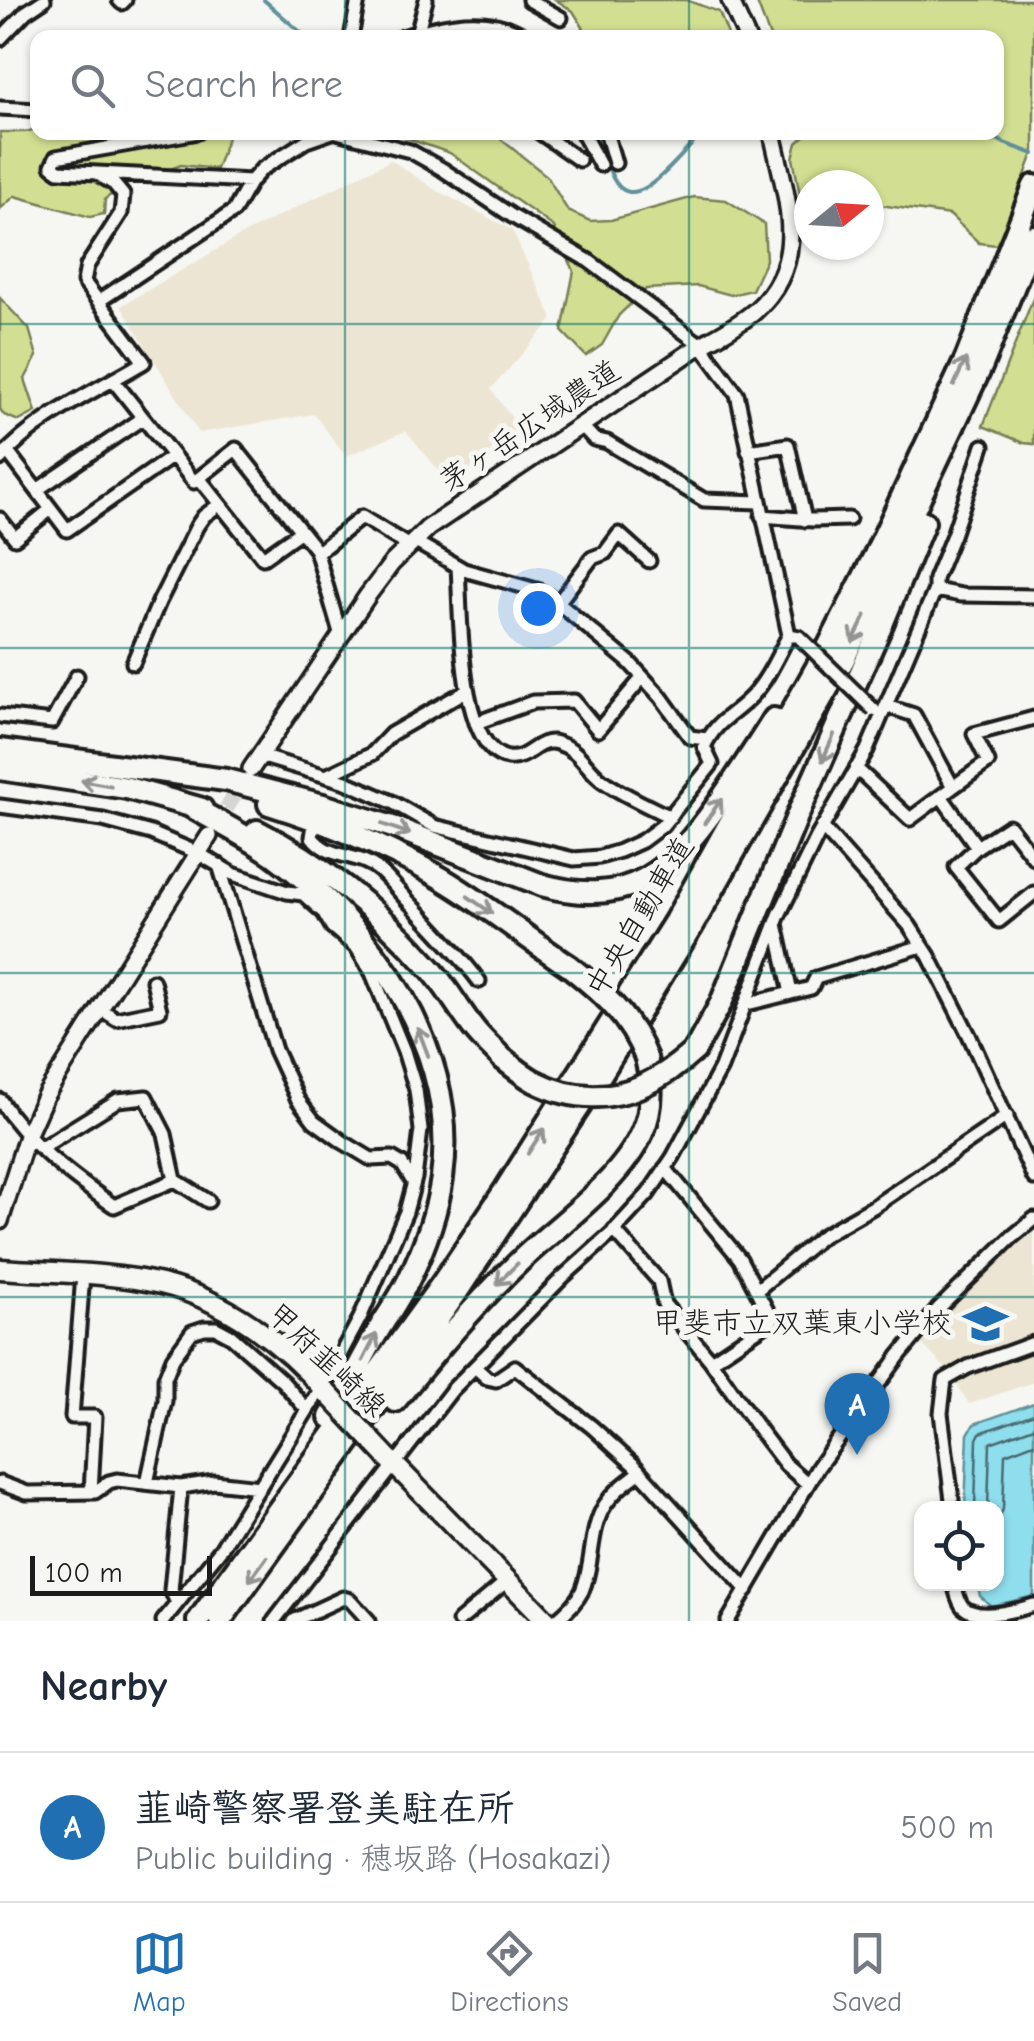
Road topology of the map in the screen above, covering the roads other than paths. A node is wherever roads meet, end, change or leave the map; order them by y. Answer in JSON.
{"nodes":[{"id":1,"x":44,"y":0,"type":"edge"},
{"id":2,"x":358,"y":0,"type":"edge"},
{"id":3,"x":426,"y":0,"type":"edge"},
{"id":4,"x":529,"y":0,"type":"edge"},
{"id":5,"x":730,"y":0,"type":"edge"},
{"id":6,"x":561,"y":18,"type":"dead end"},
{"id":7,"x":352,"y":30,"type":"edge"},
{"id":8,"x":417,"y":30,"type":"edge"},
{"id":9,"x":435,"y":30,"type":"edge"},
{"id":10,"x":513,"y":30,"type":"edge"},
{"id":11,"x":744,"y":30,"type":"edge"},
{"id":12,"x":0,"y":39,"type":"edge"},
{"id":13,"x":0,"y":108,"type":"edge"},
{"id":14,"x":30,"y":110,"type":"edge"},
{"id":15,"x":151,"y":140,"type":"edge"},
{"id":16,"x":309,"y":140,"type":"edge"},
{"id":17,"x":368,"y":140,"type":"edge"},
{"id":18,"x":551,"y":140,"type":"edge"},
{"id":19,"x":586,"y":140,"type":"edge"},
{"id":20,"x":609,"y":140,"type":"edge"},
{"id":21,"x":774,"y":140,"type":"edge"},
{"id":22,"x":580,"y":160,"type":"dead end"},
{"id":23,"x":616,"y":163,"type":"dead end"},
{"id":24,"x":600,"y":165,"type":"dead end"},
{"id":25,"x":96,"y":173,"type":"junction"},
{"id":26,"x":250,"y":181,"type":"junction"},
{"id":27,"x":1034,"y":186,"type":"edge"},
{"id":28,"x":1024,"y":244,"type":"edge"},
{"id":29,"x":99,"y":301,"type":"junction"},
{"id":30,"x":701,"y":345,"type":"junction"},
{"id":31,"x":982,"y":366,"type":"junction"},
{"id":32,"x":114,"y":380,"type":"junction"},
{"id":33,"x":143,"y":418,"type":"junction"},
{"id":34,"x":581,"y":425,"type":"junction"},
{"id":35,"x":984,"y":446,"type":"dead end"},
{"id":36,"x":748,"y":451,"type":"junction"},
{"id":37,"x":4,"y":455,"type":"edge"},
{"id":38,"x":173,"y":456,"type":"junction"},
{"id":39,"x":199,"y":478,"type":"junction"},
{"id":40,"x":37,"y":490,"type":"junction"},
{"id":41,"x":759,"y":502,"type":"junction"},
{"id":42,"x":220,"y":504,"type":"junction"},
{"id":43,"x":51,"y":508,"type":"junction"},
{"id":44,"x":762,"y":516,"type":"junction"},
{"id":45,"x":849,"y":518,"type":"dead end"},
{"id":46,"x":0,"y":519,"type":"edge"},
{"id":47,"x":806,"y":520,"type":"junction"},
{"id":48,"x":300,"y":531,"type":"junction"},
{"id":49,"x":412,"y":544,"type":"junction"},
{"id":50,"x":317,"y":554,"type":"junction"},
{"id":51,"x":875,"y":556,"type":"junction"},
{"id":52,"x":649,"y":562,"type":"dead end"},
{"id":53,"x":458,"y":567,"type":"junction"},
{"id":54,"x":935,"y":590,"type":"junction"},
{"id":55,"x":1034,"y":596,"type":"edge"},
{"id":56,"x":558,"y":603,"type":"junction"},
{"id":57,"x":341,"y":636,"type":"junction"},
{"id":58,"x":794,"y":636,"type":"junction"},
{"id":59,"x":133,"y":663,"type":"dead end"},
{"id":60,"x":76,"y":676,"type":"dead end"},
{"id":61,"x":642,"y":676,"type":"junction"},
{"id":62,"x":466,"y":691,"type":"junction"},
{"id":63,"x":881,"y":711,"type":"junction"},
{"id":64,"x":0,"y":716,"type":"edge"},
{"id":65,"x":1034,"y":718,"type":"edge"},
{"id":66,"x":476,"y":722,"type":"junction"},
{"id":67,"x":707,"y":739,"type":"junction"},
{"id":68,"x":0,"y":750,"type":"edge"},
{"id":69,"x":256,"y":763,"type":"joint"},
{"id":70,"x":132,"y":767,"type":"junction"},
{"id":71,"x":856,"y":768,"type":"junction"},
{"id":72,"x":0,"y":769,"type":"edge"},
{"id":73,"x":331,"y":781,"type":"junction"},
{"id":74,"x":953,"y":786,"type":"junction"},
{"id":75,"x":941,"y":796,"type":"junction"},
{"id":76,"x":0,"y":806,"type":"edge"},
{"id":77,"x":190,"y":806,"type":"junction"},
{"id":78,"x":670,"y":817,"type":"junction"},
{"id":79,"x":314,"y":825,"type":"dead end"},
{"id":80,"x":822,"y":826,"type":"junction"},
{"id":81,"x":209,"y":836,"type":"tunnel mouth"},
{"id":82,"x":976,"y":847,"type":"junction"},
{"id":83,"x":198,"y":853,"type":"junction"},
{"id":84,"x":1034,"y":858,"type":"edge"},
{"id":85,"x":218,"y":865,"type":"junction"},
{"id":86,"x":1034,"y":893,"type":"edge"},
{"id":87,"x":776,"y":924,"type":"junction"},
{"id":88,"x":922,"y":946,"type":"junction"},
{"id":89,"x":153,"y":981,"type":"dead end"},
{"id":90,"x":479,"y":982,"type":"dead end"},
{"id":91,"x":791,"y":993,"type":"junction"},
{"id":92,"x":747,"y":1004,"type":"junction"},
{"id":93,"x":99,"y":1008,"type":"junction"},
{"id":94,"x":0,"y":1100,"type":"edge"},
{"id":95,"x":1006,"y":1116,"type":"junction"},
{"id":96,"x":27,"y":1136,"type":"junction"},
{"id":97,"x":42,"y":1148,"type":"junction"},
{"id":98,"x":666,"y":1168,"type":"junction"},
{"id":99,"x":1034,"y":1178,"type":"edge"},
{"id":100,"x":175,"y":1180,"type":"junction"},
{"id":101,"x":414,"y":1182,"type":"junction"},
{"id":102,"x":208,"y":1201,"type":"dead end"},
{"id":103,"x":1034,"y":1220,"type":"edge"},
{"id":104,"x":0,"y":1221,"type":"edge"},
{"id":105,"x":614,"y":1230,"type":"junction"},
{"id":106,"x":0,"y":1269,"type":"edge"},
{"id":107,"x":83,"y":1275,"type":"junction"},
{"id":108,"x":756,"y":1290,"type":"junction"},
{"id":109,"x":235,"y":1316,"type":"junction"},
{"id":110,"x":222,"y":1332,"type":"junction"},
{"id":111,"x":1034,"y":1343,"type":"edge"},
{"id":112,"x":711,"y":1360,"type":"junction"},
{"id":113,"x":476,"y":1368,"type":"junction"},
{"id":114,"x":324,"y":1390,"type":"junction"},
{"id":115,"x":307,"y":1410,"type":"junction"},
{"id":116,"x":392,"y":1461,"type":"junction"},
{"id":117,"x":640,"y":1472,"type":"junction"},
{"id":118,"x":148,"y":1482,"type":"junction"},
{"id":119,"x":0,"y":1483,"type":"edge"},
{"id":120,"x":808,"y":1484,"type":"junction"},
{"id":121,"x":181,"y":1487,"type":"junction"},
{"id":122,"x":260,"y":1487,"type":"junction"},
{"id":123,"x":91,"y":1492,"type":"junction"},
{"id":124,"x":952,"y":1501,"type":"edge"},
{"id":125,"x":282,"y":1537,"type":"junction"},
{"id":126,"x":228,"y":1580,"type":"junction"},
{"id":127,"x":507,"y":1581,"type":"junction"},
{"id":128,"x":748,"y":1590,"type":"junction"},
{"id":129,"x":957,"y":1591,"type":"edge"},
{"id":130,"x":177,"y":1603,"type":"junction"},
{"id":131,"x":1034,"y":1605,"type":"edge"},
{"id":132,"x":163,"y":1621,"type":"edge"},
{"id":133,"x":198,"y":1621,"type":"edge"},
{"id":134,"x":220,"y":1621,"type":"edge"},
{"id":135,"x":274,"y":1621,"type":"edge"},
{"id":136,"x":293,"y":1621,"type":"edge"},
{"id":137,"x":369,"y":1621,"type":"edge"},
{"id":138,"x":459,"y":1621,"type":"edge"},
{"id":139,"x":547,"y":1621,"type":"edge"},
{"id":140,"x":555,"y":1621,"type":"edge"},
{"id":141,"x":728,"y":1621,"type":"edge"}],
"edges":[{"from":1,"to":12,"type":"street"},
{"from":2,"to":7,"type":"street"},
{"from":3,"to":8,"type":"street"},
{"from":4,"to":6,"type":"street"},
{"from":5,"to":11,"type":"street"},
{"from":9,"to":10,"type":"street"},
{"from":13,"to":14,"type":"street"},
{"from":15,"to":25,"type":"street"},
{"from":16,"to":26,"type":"street"},
{"from":17,"to":30,"type":"street"},
{"from":18,"to":22,"type":"street"},
{"from":19,"to":24,"type":"street"},
{"from":20,"to":23,"type":"street"},
{"from":21,"to":30,"type":"street","name":"茅ヶ岳広域農道"},
{"from":25,"to":26,"type":"street"},
{"from":25,"to":29,"type":"street"},
{"from":26,"to":29,"type":"street"},
{"from":27,"to":28,"type":"highway","name":"中央自動車道"},
{"from":28,"to":31,"type":"highway","name":"中央自動車道"},
{"from":51,"to":28,"type":"highway","name":"中央自動車道","one_way":true},
{"from":29,"to":32,"type":"street"},
{"from":30,"to":34,"type":"street","name":"茅ヶ岳広域農道"},
{"from":30,"to":36,"type":"street"},
{"from":31,"to":77,"type":"highway","one_way":true,"bridge":true},
{"from":31,"to":125,"type":"highway","name":"中央自動車道","one_way":true},
{"from":32,"to":33,"type":"street"},
{"from":32,"to":37,"type":"street"},
{"from":33,"to":38,"type":"street"},
{"from":33,"to":40,"type":"street"},
{"from":34,"to":41,"type":"street"},
{"from":34,"to":49,"type":"street","name":"茅ヶ岳広域農道"},
{"from":35,"to":54,"type":"street"},
{"from":36,"to":41,"type":"street"},
{"from":36,"to":47,"type":"street"},
{"from":37,"to":40,"type":"street"},
{"from":38,"to":39,"type":"street"},
{"from":38,"to":43,"type":"street"},
{"from":39,"to":42,"type":"street"},
{"from":39,"to":48,"type":"street"},
{"from":40,"to":43,"type":"street"},
{"from":41,"to":44,"type":"street"},
{"from":42,"to":48,"type":"street"},
{"from":42,"to":59,"type":"street"},
{"from":43,"to":46,"type":"street"},
{"from":44,"to":47,"type":"street"},
{"from":44,"to":58,"type":"street"},
{"from":45,"to":47,"type":"street"},
{"from":48,"to":50,"type":"street"},
{"from":49,"to":50,"type":"street"},
{"from":49,"to":53,"type":"street"},
{"from":49,"to":57,"type":"street","name":"茅ヶ岳広域農道"},
{"from":50,"to":57,"type":"street"},
{"from":70,"to":51,"type":"highway","one_way":true},
{"from":126,"to":51,"type":"highway","name":"中央自動車道","one_way":true},
{"from":52,"to":56,"type":"street"},
{"from":53,"to":56,"type":"street"},
{"from":53,"to":62,"type":"street"},
{"from":54,"to":55,"type":"street"},
{"from":54,"to":63,"type":"street"},
{"from":56,"to":61,"type":"street"},
{"from":57,"to":69,"type":"street","name":"茅ヶ岳広域農道"},
{"from":58,"to":63,"type":"street","bridge":true},
{"from":58,"to":67,"type":"street"},
{"from":60,"to":64,"type":"street"},
{"from":61,"to":66,"type":"street"},
{"from":61,"to":67,"type":"street"},
{"from":62,"to":66,"type":"street"},
{"from":62,"to":73,"type":"street"},
{"from":63,"to":71,"type":"street"},
{"from":63,"to":74,"type":"street"},
{"from":65,"to":74,"type":"street"},
{"from":66,"to":78,"type":"street"},
{"from":67,"to":78,"type":"street"},
{"from":68,"to":70,"type":"highway"},
{"from":69,"to":73,"type":"street"},
{"from":70,"to":125,"type":"highway","one_way":true,"bridge":true},
{"from":71,"to":75,"type":"street"},
{"from":71,"to":80,"type":"street"},
{"from":77,"to":72,"type":"highway","one_way":true},
{"from":73,"to":78,"type":"street"},
{"from":74,"to":75,"type":"street"},
{"from":75,"to":82,"type":"street"},
{"from":76,"to":83,"type":"street"},
{"from":126,"to":77,"type":"highway","one_way":true},
{"from":79,"to":90,"type":"street"},
{"from":80,"to":87,"type":"street"},
{"from":80,"to":88,"type":"street"},
{"from":81,"to":83,"type":"street"},
{"from":82,"to":84,"type":"street"},
{"from":82,"to":86,"type":"street"},
{"from":83,"to":85,"type":"street"},
{"from":83,"to":93,"type":"street"},
{"from":85,"to":101,"type":"street"},
{"from":85,"to":101,"type":"street"},
{"from":87,"to":91,"type":"street"},
{"from":87,"to":92,"type":"street"},
{"from":88,"to":91,"type":"street"},
{"from":88,"to":95,"type":"street"},
{"from":89,"to":93,"type":"street"},
{"from":91,"to":92,"type":"street"},
{"from":92,"to":98,"type":"street"},
{"from":93,"to":96,"type":"street"},
{"from":94,"to":96,"type":"street"},
{"from":95,"to":99,"type":"street"},
{"from":95,"to":108,"type":"street"},
{"from":96,"to":97,"type":"street"},
{"from":96,"to":104,"type":"street"},
{"from":97,"to":100,"type":"street"},
{"from":97,"to":100,"type":"street"},
{"from":98,"to":105,"type":"street"},
{"from":98,"to":108,"type":"street"},
{"from":100,"to":102,"type":"street"},
{"from":101,"to":114,"type":"street"},
{"from":103,"to":120,"type":"street"},
{"from":105,"to":112,"type":"street"},
{"from":105,"to":113,"type":"street"},
{"from":106,"to":107,"type":"main road","name":"甲府韮崎線"},
{"from":107,"to":109,"type":"main road","name":"甲府韮崎線"},
{"from":107,"to":123,"type":"street"},
{"from":108,"to":112,"type":"street"},
{"from":109,"to":110,"type":"street"},
{"from":109,"to":114,"type":"main road","name":"甲府韮崎線"},
{"from":110,"to":115,"type":"street"},
{"from":110,"to":118,"type":"street"},
{"from":111,"to":124,"type":"street"},
{"from":112,"to":120,"type":"street"},
{"from":113,"to":116,"type":"street"},
{"from":113,"to":117,"type":"street"},
{"from":114,"to":115,"type":"street"},
{"from":114,"to":116,"type":"main road","name":"甲府韮崎線","bridge":true},
{"from":115,"to":122,"type":"street"},
{"from":116,"to":127,"type":"main road","name":"甲府韮崎線"},
{"from":116,"to":135,"type":"street"},
{"from":117,"to":128,"type":"street"},
{"from":117,"to":140,"type":"street"},
{"from":118,"to":121,"type":"street"},
{"from":118,"to":123,"type":"street"},
{"from":119,"to":123,"type":"street"},
{"from":120,"to":128,"type":"street"},
{"from":121,"to":122,"type":"street"},
{"from":121,"to":130,"type":"street"},
{"from":122,"to":130,"type":"street"},
{"from":125,"to":134,"type":"highway","name":"中央自動車道","one_way":true},
{"from":126,"to":133,"type":"highway","name":"中央自動車道"},
{"from":127,"to":138,"type":"street"},
{"from":127,"to":139,"type":"main road","name":"甲府韮崎線"},
{"from":128,"to":141,"type":"street"},
{"from":129,"to":131,"type":"street"},
{"from":130,"to":132,"type":"street"},
{"from":136,"to":137,"type":"street"}]}
